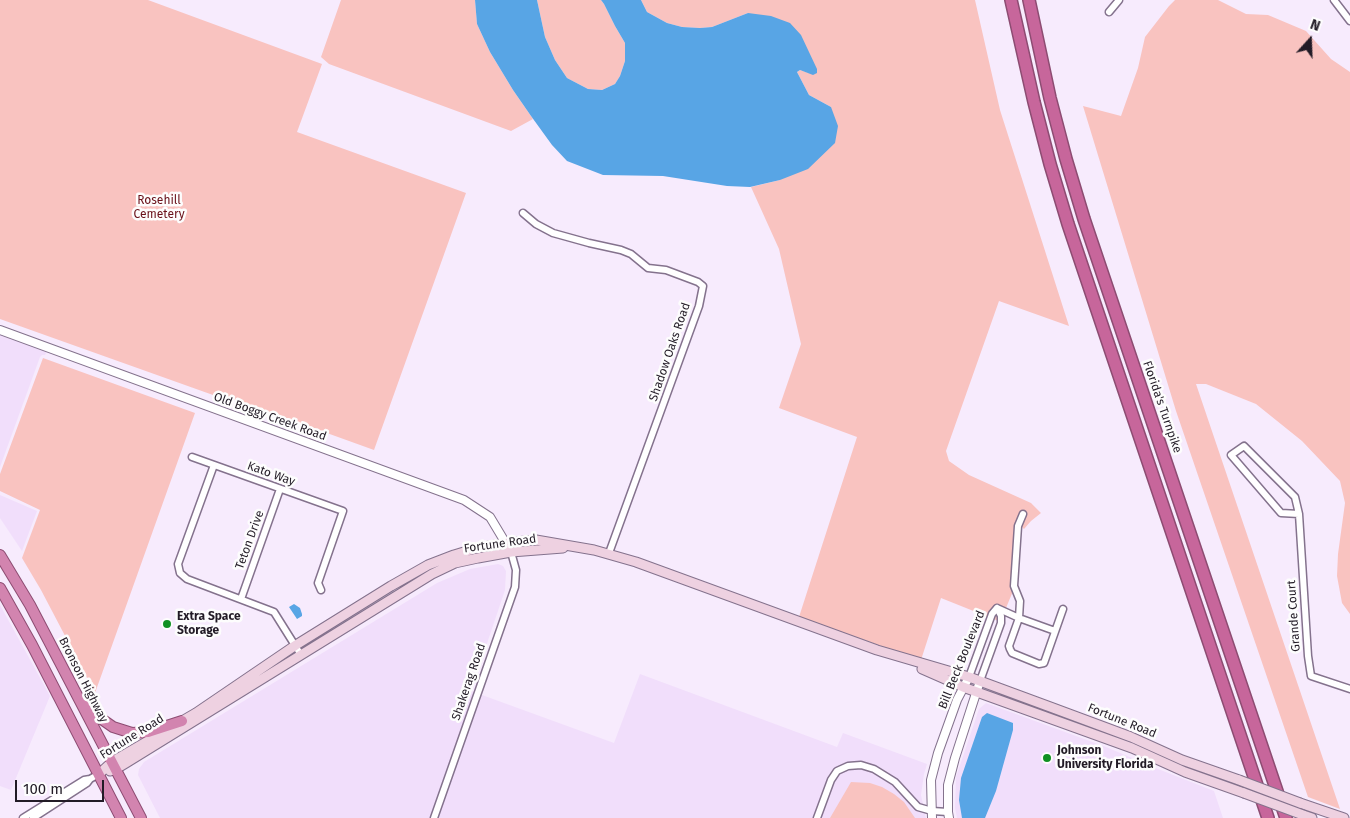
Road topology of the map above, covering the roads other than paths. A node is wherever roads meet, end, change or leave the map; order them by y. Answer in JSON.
{"nodes":[{"id":1,"x":1012,"y":0,"type":"edge"},
{"id":2,"x":1029,"y":0,"type":"edge"},
{"id":3,"x":1119,"y":0,"type":"edge"},
{"id":4,"x":1334,"y":0,"type":"edge"},
{"id":5,"x":1109,"y":12,"type":"dead end"},
{"id":6,"x":1350,"y":21,"type":"edge"},
{"id":7,"x":523,"y":213,"type":"dead end"},
{"id":8,"x":0,"y":330,"type":"edge"},
{"id":9,"x":192,"y":457,"type":"dead end"},
{"id":10,"x":214,"y":465,"type":"junction"},
{"id":11,"x":280,"y":489,"type":"junction"},
{"id":12,"x":1023,"y":514,"type":"dead end"},
{"id":13,"x":1299,"y":514,"type":"junction"},
{"id":14,"x":506,"y":543,"type":"junction"},
{"id":15,"x":576,"y":547,"type":"junction"},
{"id":16,"x":511,"y":552,"type":"junction"},
{"id":17,"x":609,"y":553,"type":"junction"},
{"id":18,"x":0,"y":555,"type":"edge"},
{"id":19,"x":0,"y":588,"type":"edge"},
{"id":20,"x":321,"y":590,"type":"dead end"},
{"id":21,"x":241,"y":599,"type":"junction"},
{"id":22,"x":997,"y":608,"type":"junction"},
{"id":23,"x":1063,"y":608,"type":"dead end"},
{"id":24,"x":1019,"y":618,"type":"junction"},
{"id":25,"x":1055,"y":631,"type":"junction"},
{"id":26,"x":296,"y":645,"type":"junction"},
{"id":27,"x":888,"y":654,"type":"junction"},
{"id":28,"x":301,"y":655,"type":"junction"},
{"id":29,"x":968,"y":677,"type":"junction"},
{"id":30,"x":980,"y":681,"type":"junction"},
{"id":31,"x":963,"y":687,"type":"junction"},
{"id":32,"x":1350,"y":689,"type":"edge"},
{"id":33,"x":75,"y":692,"type":"junction"},
{"id":34,"x":978,"y":692,"type":"junction"},
{"id":35,"x":1053,"y":708,"type":"junction"},
{"id":36,"x":1049,"y":718,"type":"junction"},
{"id":37,"x":182,"y":721,"type":"junction"},
{"id":38,"x":114,"y":766,"type":"junction"},
{"id":39,"x":94,"y":777,"type":"junction"},
{"id":40,"x":932,"y":815,"type":"edge"},
{"id":41,"x":948,"y":815,"type":"edge"},
{"id":42,"x":23,"y":818,"type":"edge"},
{"id":43,"x":33,"y":818,"type":"edge"},
{"id":44,"x":121,"y":818,"type":"edge"},
{"id":45,"x":141,"y":818,"type":"edge"},
{"id":46,"x":434,"y":818,"type":"edge"},
{"id":47,"x":817,"y":818,"type":"edge"},
{"id":48,"x":1268,"y":818,"type":"edge"},
{"id":49,"x":1286,"y":818,"type":"edge"},
{"id":50,"x":1312,"y":818,"type":"edge"},
{"id":51,"x":1344,"y":818,"type":"edge"}],
"edges":[{"from":1,"to":48,"type":"highway"},
{"from":2,"to":49,"type":"highway","name":"Florida's Turnpike"},
{"from":3,"to":5,"type":"street"},
{"from":4,"to":6,"type":"street"},
{"from":7,"to":17,"type":"street","name":"Shadow Oaks Road"},
{"from":8,"to":14,"type":"street","name":"Old Boggy Creek Road"},
{"from":9,"to":10,"type":"street","name":"Kato Way"},
{"from":10,"to":11,"type":"street","name":"Kato Way"},
{"from":10,"to":21,"type":"street"},
{"from":11,"to":20,"type":"street","name":"Kato Way"},
{"from":11,"to":21,"type":"street","name":"Teton Drive"},
{"from":12,"to":24,"type":"street"},
{"from":13,"to":13,"type":"street","name":"Grande Court"},
{"from":13,"to":32,"type":"street","name":"Grande Court"},
{"from":14,"to":15,"type":"main road","name":"Fortune Road"},
{"from":14,"to":16,"type":"street","name":"Old Boggy Creek Road"},
{"from":14,"to":26,"type":"main road","name":"Fortune Road"},
{"from":15,"to":16,"type":"main road","name":"Fortune Road"},
{"from":15,"to":17,"type":"main road","name":"Fortune Road"},
{"from":16,"to":28,"type":"main road","name":"Fortune Road"},
{"from":16,"to":46,"type":"street","name":"Shakerag Road"},
{"from":17,"to":27,"type":"main road","name":"Fortune Road"},
{"from":18,"to":33,"type":"highway","name":"Bronson Highway"},
{"from":19,"to":39,"type":"highway"},
{"from":21,"to":26,"type":"street"},
{"from":22,"to":24,"type":"street"},
{"from":22,"to":29,"type":"street","name":"Bill Beck Boulevard"},
{"from":22,"to":30,"type":"street","name":"Bill Beck Boulevard"},
{"from":23,"to":25,"type":"street"},
{"from":24,"to":25,"type":"street"},
{"from":24,"to":25,"type":"street"},
{"from":26,"to":28,"type":"street"},
{"from":26,"to":37,"type":"main road","name":"Fortune Road"},
{"from":27,"to":29,"type":"main road","name":"Fortune Road"},
{"from":27,"to":31,"type":"main road","name":"Fortune Road"},
{"from":28,"to":38,"type":"main road","name":"Fortune Road"},
{"from":29,"to":30,"type":"main road","name":"Fortune Road"},
{"from":29,"to":31,"type":"street","name":"Bill Beck Boulevard"},
{"from":30,"to":34,"type":"street","name":"Bill Beck Boulevard"},
{"from":30,"to":35,"type":"main road","name":"Fortune Road"},
{"from":31,"to":34,"type":"main road","name":"Fortune Road"},
{"from":31,"to":40,"type":"street","name":"Bill Beck Boulevard"},
{"from":33,"to":37,"type":"highway"},
{"from":33,"to":38,"type":"highway","name":"Bronson Highway"},
{"from":34,"to":36,"type":"main road","name":"Fortune Road"},
{"from":34,"to":41,"type":"street","name":"Bill Beck Boulevard"},
{"from":35,"to":36,"type":"street"},
{"from":35,"to":51,"type":"main road","name":"Fortune Road","bridge":true},
{"from":36,"to":50,"type":"main road","name":"Fortune Road","bridge":true},
{"from":37,"to":38,"type":"main road","name":"Fortune Road"},
{"from":38,"to":39,"type":"main road","name":"Fortune Road"},
{"from":38,"to":45,"type":"highway","name":"Bronson Highway"},
{"from":39,"to":42,"type":"street"},
{"from":39,"to":43,"type":"street"},
{"from":39,"to":44,"type":"highway"},
{"from":40,"to":41,"type":"street"},
{"from":40,"to":47,"type":"street"}]}
